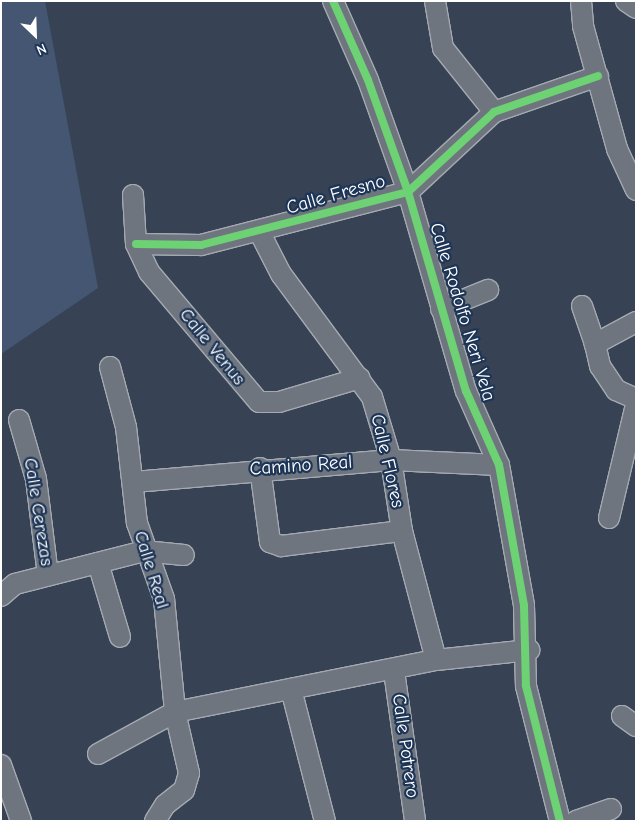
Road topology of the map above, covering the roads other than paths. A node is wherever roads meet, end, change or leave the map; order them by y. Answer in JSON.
{"nodes":[{"id":1,"x":333,"y":1,"type":"edge"},
{"id":2,"x":435,"y":1,"type":"edge"},
{"id":3,"x":581,"y":1,"type":"edge"},
{"id":4,"x":626,"y":1,"type":"edge"},
{"id":5,"x":636,"y":8,"type":"edge"},
{"id":6,"x":598,"y":76,"type":"junction"},
{"id":7,"x":494,"y":112,"type":"junction"},
{"id":8,"x":636,"y":190,"type":"edge"},
{"id":9,"x":408,"y":192,"type":"junction"},
{"id":10,"x":133,"y":196,"type":"dead end"},
{"id":11,"x":260,"y":233,"type":"junction"},
{"id":12,"x":136,"y":244,"type":"junction"},
{"id":13,"x":488,"y":290,"type":"dead end"},
{"id":14,"x":582,"y":306,"type":"dead end"},
{"id":15,"x":441,"y":309,"type":"junction"},
{"id":16,"x":636,"y":322,"type":"edge"},
{"id":17,"x":595,"y":344,"type":"junction"},
{"id":18,"x":110,"y":367,"type":"dead end"},
{"id":19,"x":360,"y":378,"type":"junction"},
{"id":20,"x":636,"y":399,"type":"edge"},
{"id":21,"x":636,"y":406,"type":"edge"},
{"id":22,"x":19,"y":420,"type":"dead end"},
{"id":23,"x":391,"y":460,"type":"junction"},
{"id":24,"x":499,"y":465,"type":"junction"},
{"id":25,"x":260,"y":468,"type":"junction"},
{"id":26,"x":134,"y":482,"type":"junction"},
{"id":27,"x":609,"y":518,"type":"dead end"},
{"id":28,"x":402,"y":531,"type":"junction"},
{"id":29,"x":144,"y":552,"type":"junction"},
{"id":30,"x":184,"y":555,"type":"dead end"},
{"id":31,"x":98,"y":563,"type":"junction"},
{"id":32,"x":48,"y":575,"type":"junction"},
{"id":33,"x":1,"y":596,"type":"edge"},
{"id":34,"x":120,"y":637,"type":"dead end"},
{"id":35,"x":528,"y":650,"type":"junction"},
{"id":36,"x":436,"y":660,"type":"junction"},
{"id":37,"x":394,"y":671,"type":"junction"},
{"id":38,"x":291,"y":689,"type":"junction"},
{"id":39,"x":174,"y":712,"type":"junction"},
{"id":40,"x":98,"y":754,"type":"dead end"},
{"id":41,"x":1,"y":765,"type":"edge"},
{"id":42,"x":611,"y":809,"type":"dead end"},
{"id":43,"x":14,"y":820,"type":"edge"},
{"id":44,"x":155,"y":821,"type":"edge"},
{"id":45,"x":325,"y":821,"type":"edge"},
{"id":46,"x":415,"y":821,"type":"edge"},
{"id":47,"x":560,"y":821,"type":"edge"},
{"id":48,"x":576,"y":821,"type":"edge"}],
"edges":[{"from":1,"to":9,"type":"street","name":"Calle Rodolfo Neri Vela"},
{"from":2,"to":7,"type":"street"},
{"from":3,"to":6,"type":"street"},
{"from":4,"to":5,"type":"street"},
{"from":6,"to":7,"type":"street","name":"Calle Fresno"},
{"from":6,"to":8,"type":"street"},
{"from":7,"to":9,"type":"street","name":"Calle Fresno"},
{"from":9,"to":11,"type":"street","name":"Calle Fresno"},
{"from":9,"to":15,"type":"street","name":"Calle Rodolfo Neri Vela"},
{"from":10,"to":12,"type":"street","name":"Calle Venus"},
{"from":11,"to":12,"type":"street","name":"Calle Fresno"},
{"from":11,"to":19,"type":"street","name":"Calle Flores"},
{"from":12,"to":19,"type":"street","name":"Calle Venus"},
{"from":13,"to":15,"type":"street"},
{"from":14,"to":17,"type":"street"},
{"from":15,"to":24,"type":"street","name":"Calle Rodolfo Neri Vela"},
{"from":16,"to":17,"type":"street"},
{"from":17,"to":20,"type":"street"},
{"from":18,"to":26,"type":"street","name":"Calle Real"},
{"from":19,"to":23,"type":"street","name":"Calle Flores"},
{"from":21,"to":27,"type":"street"},
{"from":22,"to":32,"type":"street","name":"Calle Cerezas"},
{"from":23,"to":24,"type":"street","name":"Camino Real"},
{"from":23,"to":25,"type":"street","name":"Camino Real"},
{"from":23,"to":28,"type":"street","name":"Calle Flores"},
{"from":24,"to":35,"type":"street","name":"Calle Rodolfo Neri Vela"},
{"from":25,"to":26,"type":"street","name":"Camino Real"},
{"from":25,"to":28,"type":"street"},
{"from":26,"to":29,"type":"street","name":"Calle Real"},
{"from":28,"to":36,"type":"street","name":"Calle Flores"},
{"from":29,"to":30,"type":"street"},
{"from":29,"to":31,"type":"street"},
{"from":29,"to":39,"type":"street","name":"Calle Real"},
{"from":31,"to":32,"type":"street"},
{"from":31,"to":34,"type":"street"},
{"from":32,"to":33,"type":"street"},
{"from":35,"to":36,"type":"street"},
{"from":35,"to":47,"type":"street","name":"Calle Rodolfo Neri Vela"},
{"from":36,"to":37,"type":"street"},
{"from":37,"to":38,"type":"street"},
{"from":37,"to":46,"type":"street","name":"Calle Potrero"},
{"from":38,"to":39,"type":"street"},
{"from":38,"to":45,"type":"street"},
{"from":39,"to":40,"type":"street"},
{"from":39,"to":44,"type":"street","name":"Calle Real"},
{"from":41,"to":43,"type":"street"},
{"from":42,"to":48,"type":"street"}]}
